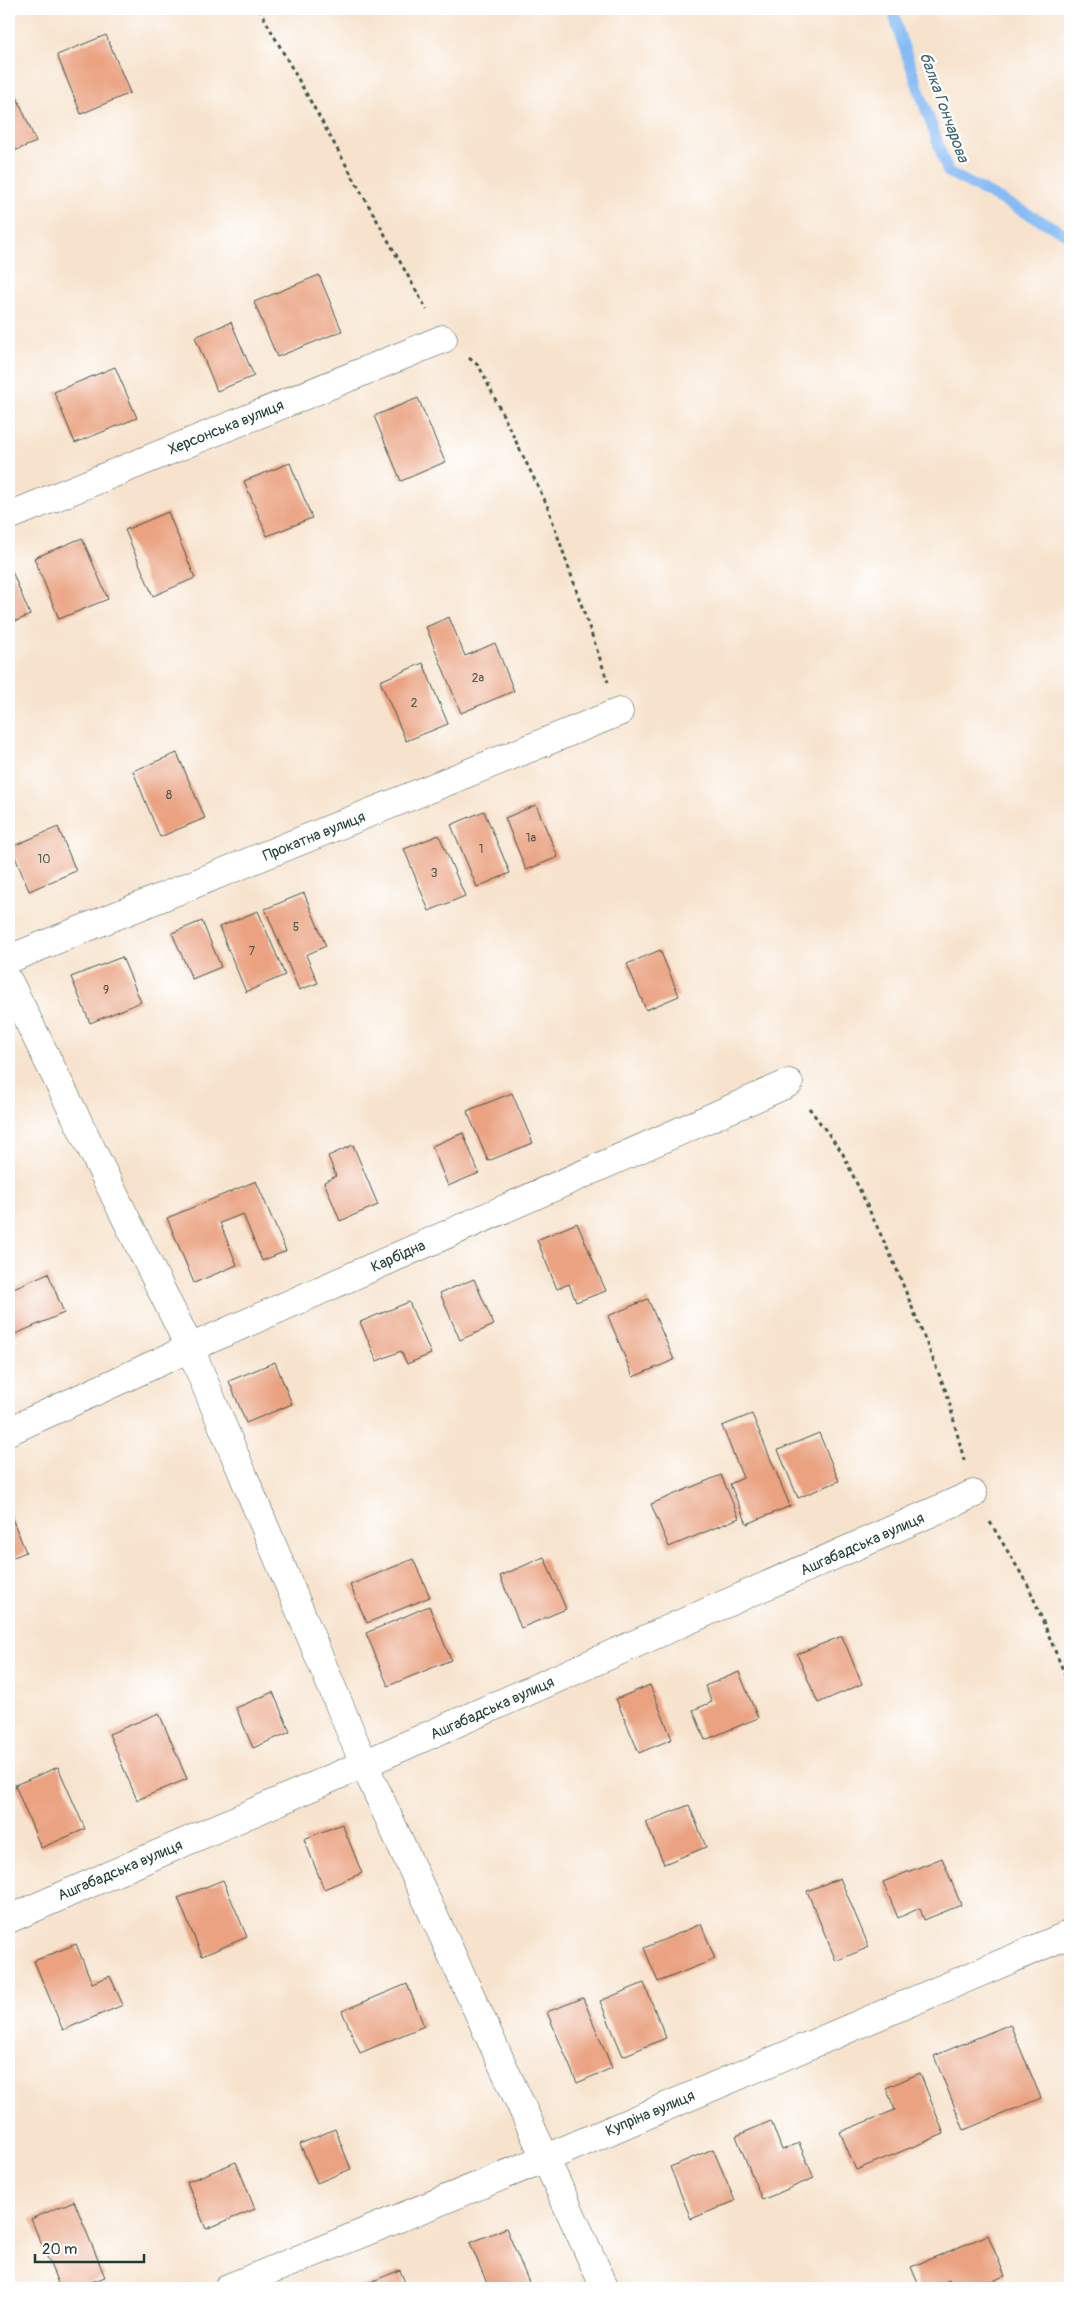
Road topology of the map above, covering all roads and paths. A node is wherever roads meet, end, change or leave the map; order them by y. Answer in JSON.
{"nodes":[{"id":1,"x":443,"y":339,"type":"dead end"},
{"id":2,"x":9,"y":516,"type":"edge"},
{"id":3,"x":619,"y":712,"type":"dead end"},
{"id":4,"x":9,"y":959,"type":"edge"},
{"id":5,"x":9,"y":982,"type":"edge"},
{"id":6,"x":789,"y":1083,"type":"joint"},
{"id":7,"x":190,"y":1348,"type":"junction"},
{"id":8,"x":9,"y":1431,"type":"edge"},
{"id":9,"x":973,"y":1494,"type":"junction"},
{"id":10,"x":1070,"y":1687,"type":"edge"},
{"id":11,"x":364,"y":1764,"type":"junction"},
{"id":12,"x":9,"y":1919,"type":"edge"},
{"id":13,"x":1070,"y":1934,"type":"edge"},
{"id":14,"x":546,"y":2158,"type":"junction"},
{"id":15,"x":228,"y":2288,"type":"edge"},
{"id":16,"x":605,"y":2288,"type":"edge"}],
"edges":[{"from":1,"to":2,"type":"street","name":"Херсонська вулиця"},
{"from":3,"to":4,"type":"street","name":"Прокатна вулиця"},
{"from":5,"to":7,"type":"street"},
{"from":6,"to":7,"type":"street","name":"Карбідна"},
{"from":6,"to":9,"type":"path"},
{"from":7,"to":8,"type":"street","name":"Карбідна"},
{"from":7,"to":11,"type":"street"},
{"from":9,"to":10,"type":"path"},
{"from":9,"to":11,"type":"street","name":"Ашгабадська вулиця"},
{"from":11,"to":12,"type":"street","name":"Ашгабадська вулиця"},
{"from":11,"to":14,"type":"street"},
{"from":13,"to":14,"type":"street","name":"Купріна вулиця"},
{"from":14,"to":15,"type":"street","name":"Купріна вулиця"},
{"from":14,"to":16,"type":"street"}]}
